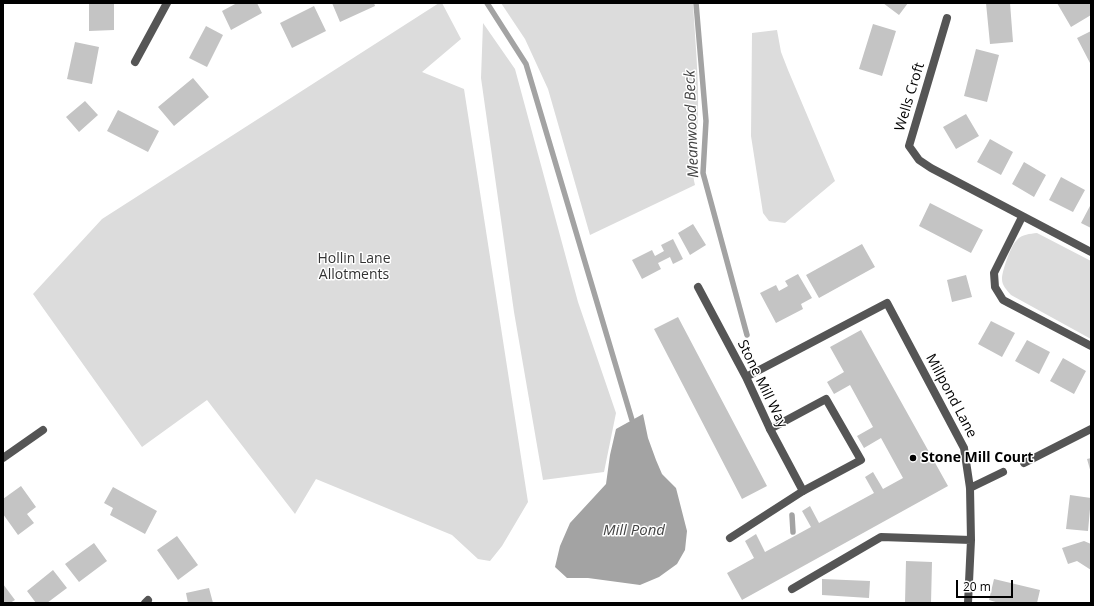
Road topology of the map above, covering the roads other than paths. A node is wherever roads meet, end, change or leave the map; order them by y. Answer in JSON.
{"nodes":[{"id":1,"x":167,"y":3,"type":"edge"},
{"id":2,"x":947,"y":18,"type":"dead end"},
{"id":3,"x":135,"y":62,"type":"dead end"},
{"id":4,"x":1022,"y":217,"type":"junction"},
{"id":5,"x":1091,"y":252,"type":"edge"},
{"id":6,"x":698,"y":287,"type":"dead end"},
{"id":7,"x":1091,"y":346,"type":"edge"},
{"id":8,"x":746,"y":377,"type":"junction"},
{"id":9,"x":1091,"y":429,"type":"edge"},
{"id":10,"x":43,"y":430,"type":"dead end"},
{"id":11,"x":770,"y":430,"type":"junction"},
{"id":12,"x":3,"y":458,"type":"edge"},
{"id":13,"x":1024,"y":463,"type":"dead end"},
{"id":14,"x":1003,"y":472,"type":"dead end"},
{"id":15,"x":970,"y":488,"type":"junction"},
{"id":16,"x":803,"y":492,"type":"junction"},
{"id":17,"x":730,"y":538,"type":"dead end"},
{"id":18,"x":971,"y":540,"type":"junction"},
{"id":19,"x":792,"y":589,"type":"dead end"},
{"id":20,"x":968,"y":603,"type":"edge"}],
"edges":[{"from":1,"to":3,"type":"street"},
{"from":2,"to":4,"type":"street","name":"Wells Croft"},
{"from":4,"to":5,"type":"street"},
{"from":4,"to":7,"type":"street"},
{"from":6,"to":8,"type":"street","name":"Stone Mill Way"},
{"from":8,"to":11,"type":"street","name":"Stone Mill Way"},
{"from":8,"to":15,"type":"street","name":"Millpond Lane"},
{"from":9,"to":13,"type":"street"},
{"from":10,"to":12,"type":"street"},
{"from":11,"to":16,"type":"street","name":"Stone Mill Way"},
{"from":11,"to":16,"type":"street"},
{"from":14,"to":15,"type":"street"},
{"from":15,"to":18,"type":"street","name":"Millpond Lane"},
{"from":16,"to":17,"type":"street"},
{"from":18,"to":19,"type":"street"},
{"from":18,"to":20,"type":"street","name":"Millpond Lane"}]}
